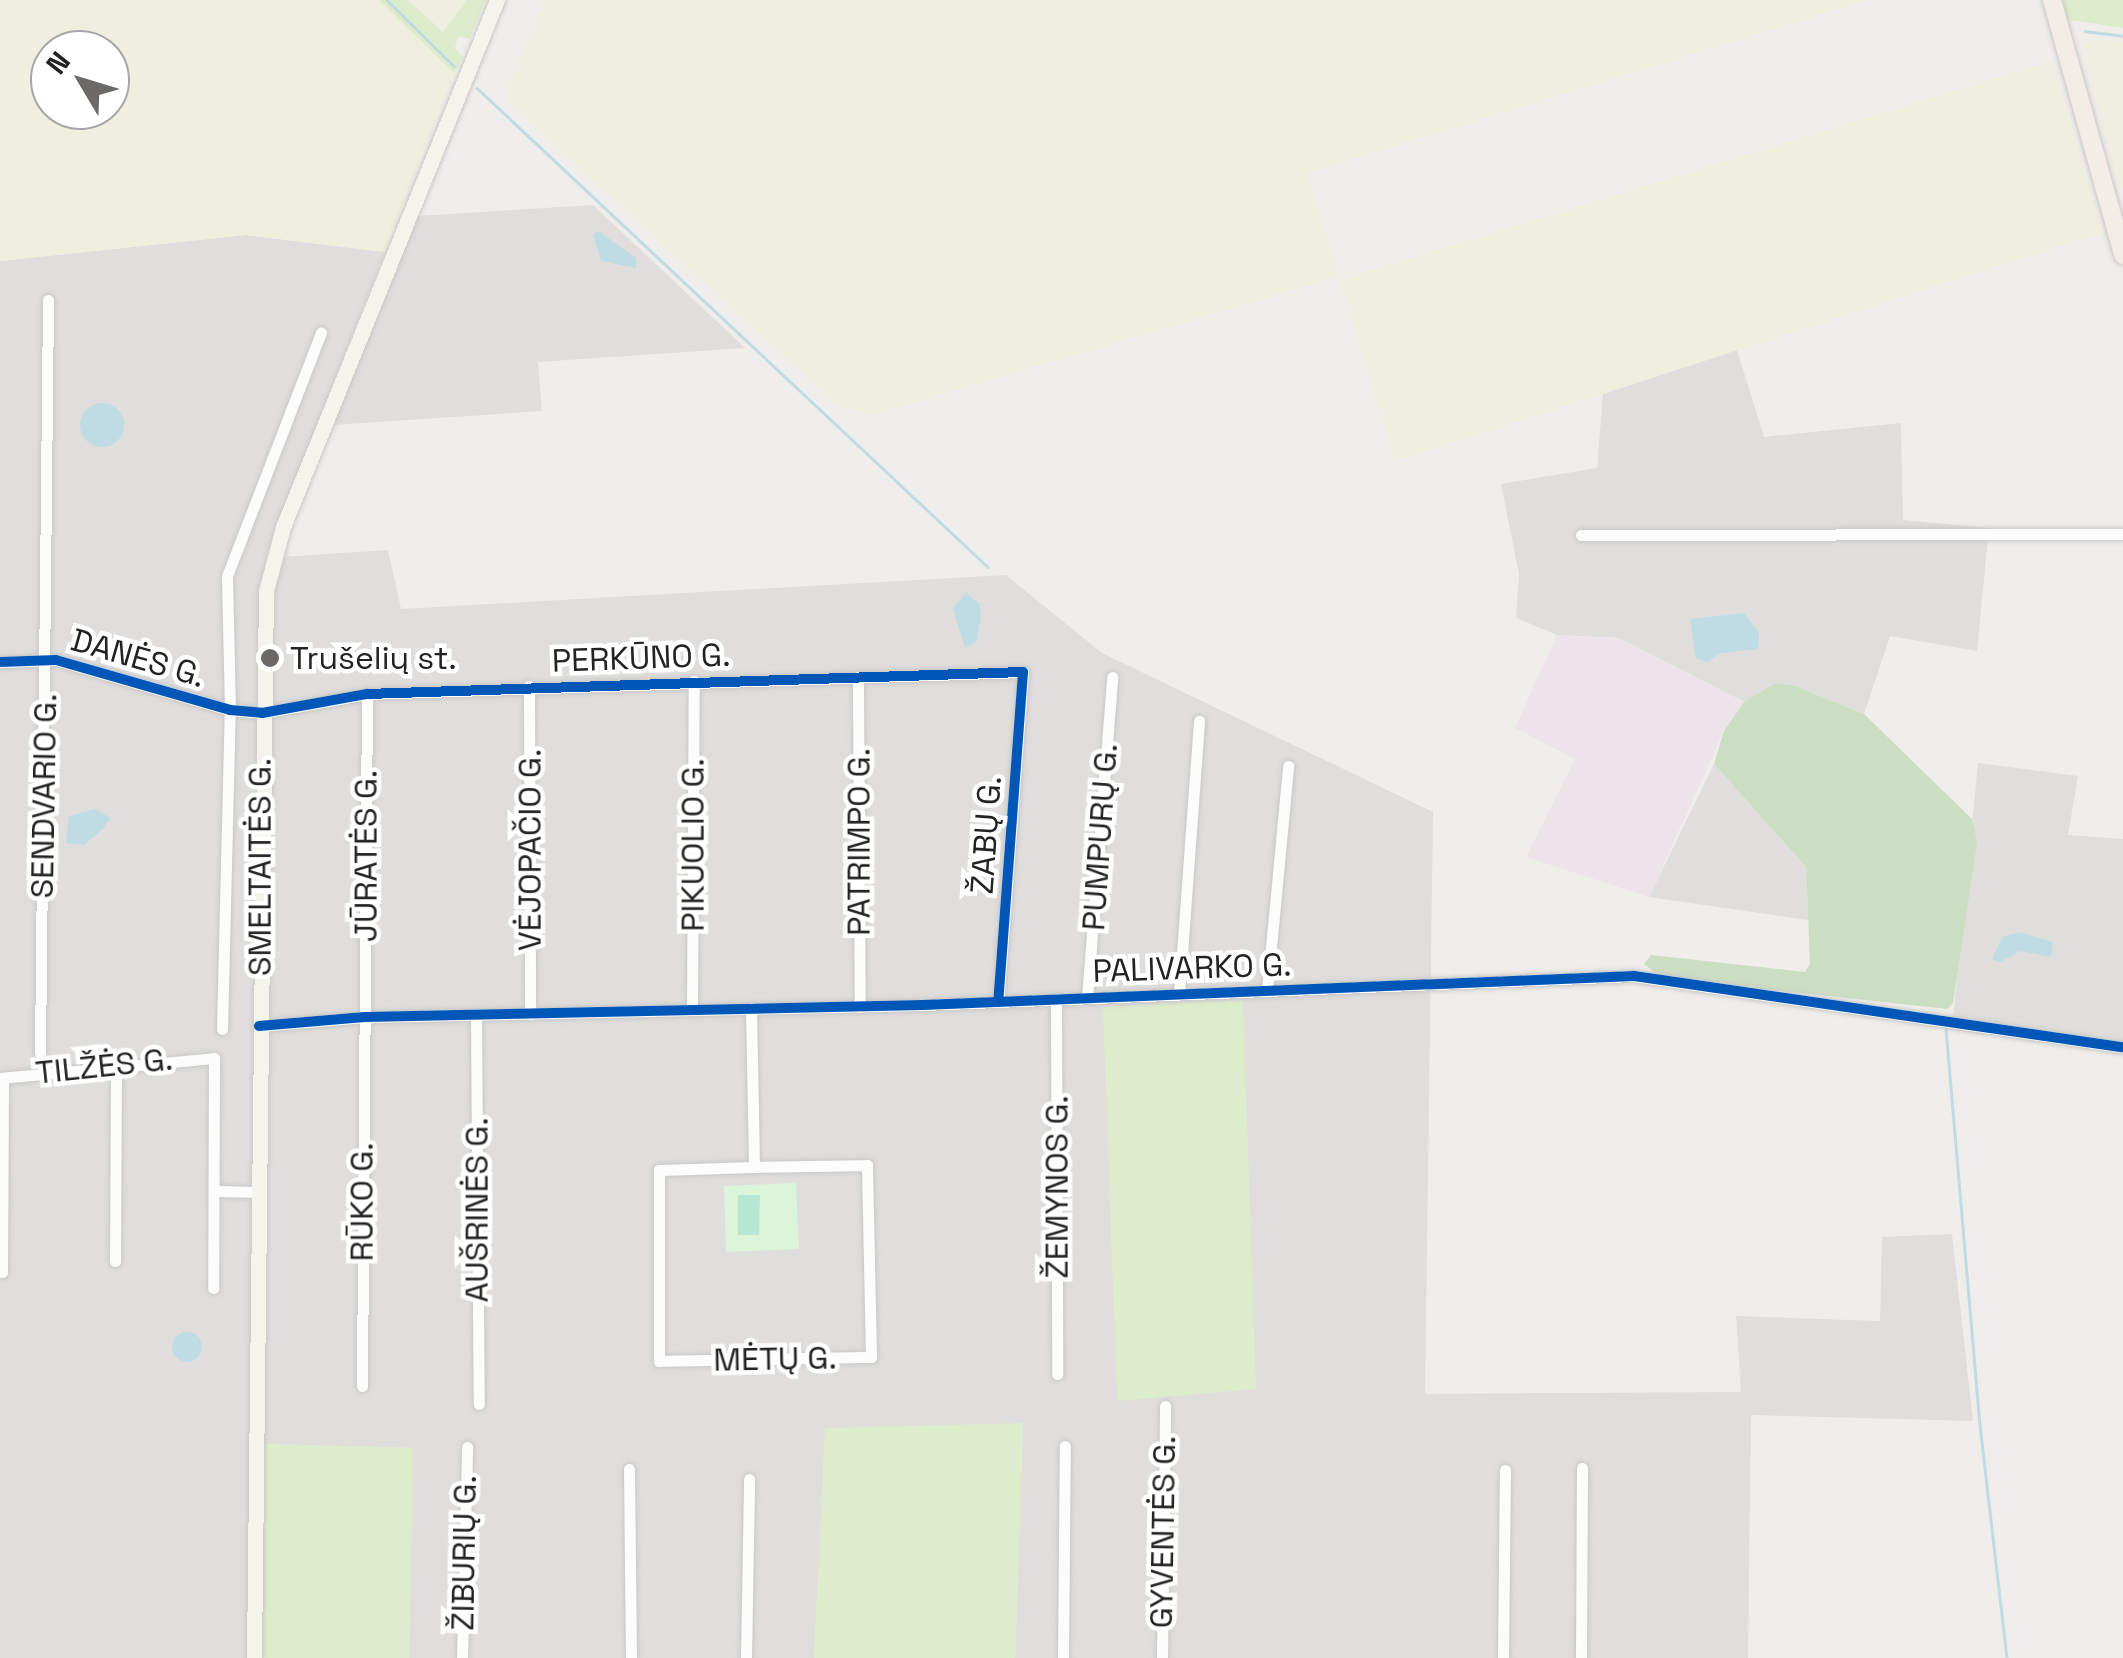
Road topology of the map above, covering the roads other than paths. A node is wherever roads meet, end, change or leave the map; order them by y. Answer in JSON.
{"nodes":[{"id":1,"x":497,"y":0,"type":"edge"},
{"id":2,"x":2052,"y":0,"type":"edge"},
{"id":3,"x":2123,"y":255,"type":"edge"},
{"id":4,"x":48,"y":300,"type":"dead end"},
{"id":5,"x":321,"y":333,"type":"dead end"},
{"id":6,"x":2123,"y":534,"type":"edge"},
{"id":7,"x":1581,"y":535,"type":"dead end"},
{"id":8,"x":46,"y":660,"type":"junction"},
{"id":9,"x":0,"y":662,"type":"edge"},
{"id":10,"x":1024,"y":672,"type":"joint"},
{"id":11,"x":858,"y":677,"type":"junction"},
{"id":12,"x":1112,"y":677,"type":"dead end"},
{"id":13,"x":694,"y":681,"type":"junction"},
{"id":14,"x":529,"y":686,"type":"junction"},
{"id":15,"x":367,"y":694,"type":"junction"},
{"id":16,"x":230,"y":710,"type":"junction"},
{"id":17,"x":262,"y":713,"type":"junction"},
{"id":18,"x":1199,"y":720,"type":"dead end"},
{"id":19,"x":1288,"y":766,"type":"dead end"},
{"id":20,"x":1267,"y":990,"type":"junction"},
{"id":21,"x":1180,"y":994,"type":"junction"},
{"id":22,"x":1087,"y":998,"type":"junction"},
{"id":23,"x":1056,"y":999,"type":"junction"},
{"id":24,"x":998,"y":1002,"type":"junction"},
{"id":25,"x":860,"y":1007,"type":"junction"},
{"id":26,"x":751,"y":1008,"type":"junction"},
{"id":27,"x":692,"y":1009,"type":"junction"},
{"id":28,"x":530,"y":1014,"type":"junction"},
{"id":29,"x":476,"y":1015,"type":"junction"},
{"id":30,"x":365,"y":1017,"type":"junction"},
{"id":31,"x":259,"y":1026,"type":"junction"},
{"id":32,"x":222,"y":1029,"type":"dead end"},
{"id":33,"x":2123,"y":1047,"type":"edge"},
{"id":34,"x":40,"y":1053,"type":"dead end"},
{"id":35,"x":116,"y":1064,"type":"junction"},
{"id":36,"x":1,"y":1078,"type":"edge"},
{"id":37,"x":754,"y":1168,"type":"junction"},
{"id":38,"x":215,"y":1191,"type":"junction"},
{"id":39,"x":258,"y":1192,"type":"junction"},
{"id":40,"x":115,"y":1261,"type":"dead end"},
{"id":41,"x":2,"y":1272,"type":"edge"},
{"id":42,"x":213,"y":1288,"type":"dead end"},
{"id":43,"x":1058,"y":1374,"type":"dead end"},
{"id":44,"x":362,"y":1386,"type":"dead end"},
{"id":45,"x":479,"y":1404,"type":"dead end"},
{"id":46,"x":1165,"y":1406,"type":"dead end"},
{"id":47,"x":1065,"y":1446,"type":"dead end"},
{"id":48,"x":467,"y":1447,"type":"dead end"},
{"id":49,"x":1582,"y":1468,"type":"dead end"},
{"id":50,"x":630,"y":1469,"type":"dead end"},
{"id":51,"x":1505,"y":1470,"type":"dead end"},
{"id":52,"x":748,"y":1479,"type":"dead end"},
{"id":53,"x":254,"y":1658,"type":"edge"},
{"id":54,"x":462,"y":1658,"type":"edge"},
{"id":55,"x":631,"y":1658,"type":"edge"},
{"id":56,"x":746,"y":1658,"type":"edge"},
{"id":57,"x":1063,"y":1658,"type":"edge"},
{"id":58,"x":1162,"y":1658,"type":"edge"},
{"id":59,"x":1502,"y":1658,"type":"edge"},
{"id":60,"x":1581,"y":1658,"type":"edge"}],
"edges":[{"from":1,"to":17,"type":"main road","name":"SMELTAITĖS G."},
{"from":2,"to":3,"type":"main road"},
{"from":4,"to":8,"type":"street","name":"SENDVARIO G."},
{"from":5,"to":16,"type":"street"},
{"from":6,"to":7,"type":"street"},
{"from":8,"to":9,"type":"street","name":"DANĖS G."},
{"from":8,"to":16,"type":"street","name":"DANĖS G."},
{"from":8,"to":34,"type":"street","name":"SENDVARIO G."},
{"from":10,"to":11,"type":"street","name":"PERKŪNO G."},
{"from":10,"to":24,"type":"street","name":"ŽABŲ G."},
{"from":11,"to":13,"type":"street","name":"PERKŪNO G."},
{"from":11,"to":25,"type":"street","name":"PATRIMPO G."},
{"from":12,"to":22,"type":"street","name":"PUMPURŲ G."},
{"from":13,"to":14,"type":"street","name":"PERKŪNO G."},
{"from":13,"to":27,"type":"street","name":"PIKUOLIO G."},
{"from":14,"to":15,"type":"street","name":"PERKŪNO G."},
{"from":14,"to":28,"type":"street","name":"VĖJOPAČIO G."},
{"from":15,"to":17,"type":"street","name":"PERKŪNO G."},
{"from":15,"to":30,"type":"street","name":"JŪRATĖS G."},
{"from":16,"to":17,"type":"street","name":"DANĖS G."},
{"from":16,"to":32,"type":"street"},
{"from":17,"to":31,"type":"main road","name":"SMELTAITĖS G."},
{"from":18,"to":21,"type":"street"},
{"from":19,"to":20,"type":"street"},
{"from":20,"to":21,"type":"street","name":"PALIVARKO G."},
{"from":20,"to":33,"type":"street","name":"PALIVARKO G."},
{"from":21,"to":22,"type":"street","name":"PALIVARKO G."},
{"from":22,"to":23,"type":"street","name":"PALIVARKO G."},
{"from":23,"to":24,"type":"street","name":"PALIVARKO G."},
{"from":23,"to":43,"type":"street","name":"ŽEMYNOS G."},
{"from":24,"to":25,"type":"street","name":"PALIVARKO G."},
{"from":25,"to":26,"type":"street","name":"PALIVARKO G."},
{"from":26,"to":27,"type":"street","name":"PALIVARKO G."},
{"from":26,"to":37,"type":"street"},
{"from":27,"to":28,"type":"street","name":"PALIVARKO G."},
{"from":28,"to":29,"type":"street","name":"PALIVARKO G."},
{"from":29,"to":30,"type":"street","name":"PALIVARKO G."},
{"from":29,"to":45,"type":"street","name":"AUŠRINĖS G."},
{"from":30,"to":31,"type":"street","name":"PALIVARKO G."},
{"from":30,"to":44,"type":"street","name":"RŪKO G."},
{"from":31,"to":39,"type":"main road","name":"SMELTAITĖS G."},
{"from":35,"to":36,"type":"street","name":"TILŽĖS G."},
{"from":35,"to":38,"type":"street","name":"TILŽĖS G."},
{"from":35,"to":40,"type":"street"},
{"from":36,"to":41,"type":"street"},
{"from":37,"to":37,"type":"street","name":"MĖTŲ G."},
{"from":38,"to":39,"type":"street"},
{"from":38,"to":42,"type":"street"},
{"from":39,"to":53,"type":"main road","name":"SMELTAITĖS G."},
{"from":46,"to":58,"type":"street","name":"GYVENTĖS G."},
{"from":47,"to":57,"type":"street"},
{"from":48,"to":54,"type":"street","name":"ŽIBURIŲ G."},
{"from":49,"to":60,"type":"street"},
{"from":50,"to":55,"type":"street"},
{"from":51,"to":59,"type":"street"},
{"from":52,"to":56,"type":"street"}]}
